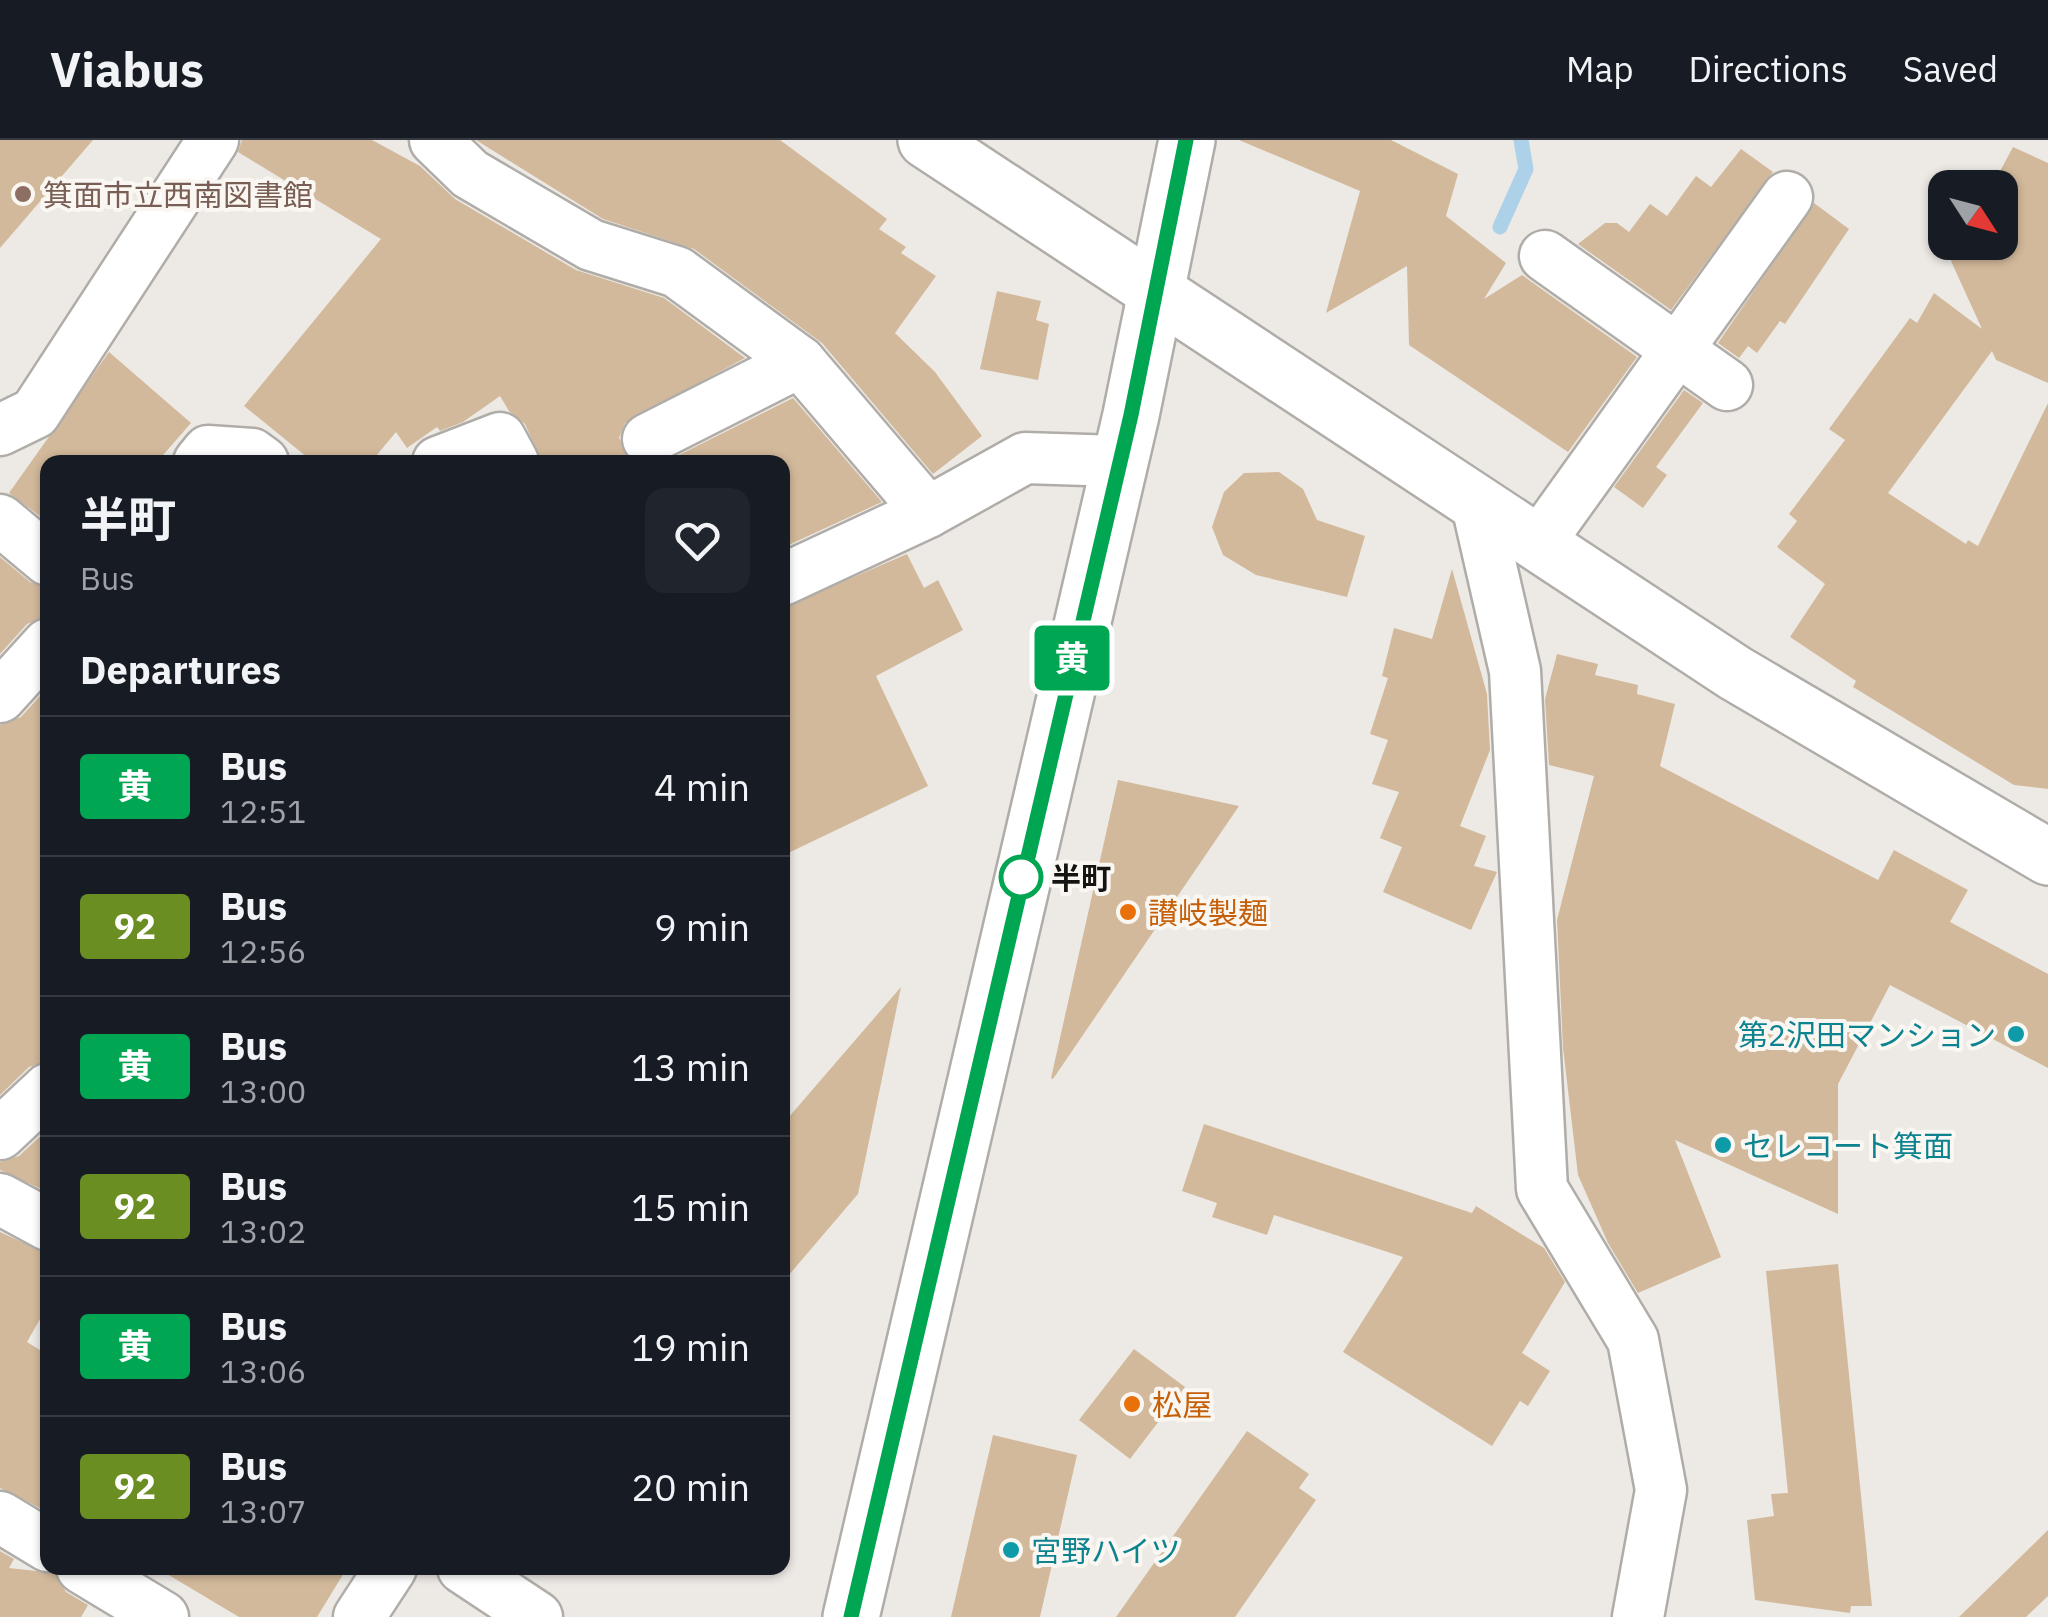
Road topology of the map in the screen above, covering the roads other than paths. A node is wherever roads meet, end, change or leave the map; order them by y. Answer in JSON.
{"nodes":[{"id":1,"x":213,"y":140,"type":"edge"},
{"id":2,"x":435,"y":140,"type":"edge"},
{"id":3,"x":926,"y":140,"type":"edge"},
{"id":4,"x":1186,"y":140,"type":"edge"},
{"id":5,"x":1787,"y":197,"type":"dead end"},
{"id":6,"x":1545,"y":256,"type":"dead end"},
{"id":7,"x":1155,"y":295,"type":"junction"},
{"id":8,"x":1676,"y":350,"type":"junction"},
{"id":9,"x":800,"y":362,"type":"junction"},
{"id":10,"x":1727,"y":385,"type":"dead end"},
{"id":11,"x":0,"y":430,"type":"edge"},
{"id":12,"x":648,"y":440,"type":"dead end"},
{"id":13,"x":205,"y":455,"type":"edge"},
{"id":14,"x":253,"y":455,"type":"edge"},
{"id":15,"x":456,"y":455,"type":"edge"},
{"id":16,"x":508,"y":455,"type":"edge"},
{"id":17,"x":1118,"y":461,"type":"junction"},
{"id":18,"x":1478,"y":504,"type":"junction"},
{"id":19,"x":928,"y":512,"type":"junction"},
{"id":20,"x":0,"y":520,"type":"edge"},
{"id":21,"x":1538,"y":544,"type":"junction"},
{"id":22,"x":40,"y":553,"type":"edge"},
{"id":23,"x":790,"y":576,"type":"edge"},
{"id":24,"x":40,"y":653,"type":"edge"},
{"id":25,"x":0,"y":698,"type":"edge"},
{"id":26,"x":2047,"y":854,"type":"edge"},
{"id":27,"x":40,"y":1096,"type":"edge"},
{"id":28,"x":0,"y":1134,"type":"edge"},
{"id":29,"x":0,"y":1200,"type":"edge"},
{"id":30,"x":40,"y":1221,"type":"edge"},
{"id":31,"x":0,"y":1517,"type":"edge"},
{"id":32,"x":40,"y":1541,"type":"edge"},
{"id":33,"x":94,"y":1575,"type":"edge"},
{"id":34,"x":387,"y":1575,"type":"edge"},
{"id":35,"x":474,"y":1575,"type":"edge"},
{"id":36,"x":163,"y":1617,"type":"edge"},
{"id":37,"x":359,"y":1617,"type":"edge"},
{"id":38,"x":537,"y":1617,"type":"edge"},
{"id":39,"x":851,"y":1617,"type":"edge"},
{"id":40,"x":1638,"y":1617,"type":"edge"}],
"edges":[{"from":1,"to":11,"type":"street"},
{"from":2,"to":9,"type":"street"},
{"from":3,"to":7,"type":"main road"},
{"from":4,"to":7,"type":"main road"},
{"from":5,"to":8,"type":"street"},
{"from":6,"to":8,"type":"street"},
{"from":7,"to":17,"type":"main road"},
{"from":7,"to":18,"type":"main road"},
{"from":8,"to":10,"type":"street"},
{"from":8,"to":21,"type":"street"},
{"from":9,"to":12,"type":"street"},
{"from":9,"to":19,"type":"street"},
{"from":13,"to":14,"type":"street"},
{"from":15,"to":16,"type":"street"},
{"from":17,"to":19,"type":"street"},
{"from":17,"to":39,"type":"main road"},
{"from":18,"to":21,"type":"main road"},
{"from":18,"to":40,"type":"street"},
{"from":19,"to":23,"type":"street"},
{"from":20,"to":22,"type":"street"},
{"from":21,"to":26,"type":"main road"},
{"from":24,"to":25,"type":"street"},
{"from":27,"to":28,"type":"street"},
{"from":29,"to":30,"type":"street"},
{"from":31,"to":32,"type":"street"},
{"from":33,"to":36,"type":"street"},
{"from":34,"to":37,"type":"street"},
{"from":35,"to":38,"type":"street"}]}
